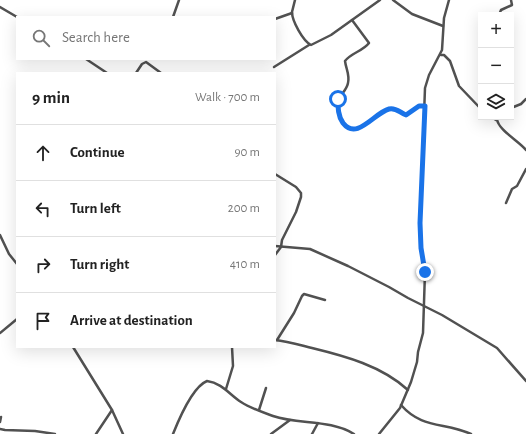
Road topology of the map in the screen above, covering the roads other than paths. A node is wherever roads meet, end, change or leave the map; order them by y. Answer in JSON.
{"nodes":[{"id":1,"x":179,"y":0,"type":"edge"},
{"id":2,"x":295,"y":0,"type":"edge"},
{"id":3,"x":380,"y":0,"type":"edge"},
{"id":4,"x":393,"y":0,"type":"edge"},
{"id":5,"x":449,"y":0,"type":"edge"},
{"id":6,"x":511,"y":0,"type":"edge"},
{"id":7,"x":0,"y":7,"type":"edge"},
{"id":8,"x":500,"y":12,"type":"edge"},
{"id":9,"x":292,"y":13,"type":"junction"},
{"id":10,"x":16,"y":16,"type":"edge"},
{"id":11,"x":173,"y":16,"type":"edge"},
{"id":12,"x":276,"y":19,"type":"edge"},
{"id":13,"x":352,"y":20,"type":"junction"},
{"id":14,"x":443,"y":26,"type":"junction"},
{"id":15,"x":309,"y":44,"type":"junction"},
{"id":16,"x":441,"y":55,"type":"junction"},
{"id":17,"x":88,"y":60,"type":"edge"},
{"id":18,"x":147,"y":60,"type":"edge"},
{"id":19,"x":274,"y":67,"type":"dead end"},
{"id":20,"x":106,"y":72,"type":"edge"},
{"id":21,"x":137,"y":72,"type":"edge"},
{"id":22,"x":160,"y":72,"type":"edge"},
{"id":23,"x":526,"y":99,"type":"edge"},
{"id":24,"x":425,"y":106,"type":"junction"},
{"id":25,"x":478,"y":106,"type":"edge"},
{"id":26,"x":514,"y":107,"type":"edge"},
{"id":27,"x":498,"y":120,"type":"edge"},
{"id":28,"x":526,"y":150,"type":"edge"},
{"id":29,"x":526,"y":169,"type":"edge"},
{"id":30,"x":276,"y":175,"type":"edge"},
{"id":31,"x":506,"y":203,"type":"dead end"},
{"id":32,"x":0,"y":235,"type":"edge"},
{"id":33,"x":276,"y":246,"type":"edge"},
{"id":34,"x":281,"y":247,"type":"junction"},
{"id":35,"x":276,"y":254,"type":"edge"},
{"id":36,"x":16,"y":263,"type":"edge"},
{"id":37,"x":325,"y":300,"type":"dead end"},
{"id":38,"x":424,"y":305,"type":"junction"},
{"id":39,"x":16,"y":320,"type":"edge"},
{"id":40,"x":0,"y":334,"type":"edge"},
{"id":41,"x":276,"y":340,"type":"edge"},
{"id":42,"x":74,"y":348,"type":"edge"},
{"id":43,"x":232,"y":348,"type":"edge"},
{"id":44,"x":526,"y":381,"type":"edge"},
{"id":45,"x":266,"y":388,"type":"dead end"},
{"id":46,"x":226,"y":389,"type":"junction"},
{"id":47,"x":408,"y":390,"type":"junction"},
{"id":48,"x":401,"y":404,"type":"junction"},
{"id":49,"x":112,"y":410,"type":"junction"},
{"id":50,"x":259,"y":410,"type":"junction"},
{"id":51,"x":2,"y":417,"type":"dead end"},
{"id":52,"x":284,"y":418,"type":"junction"},
{"id":53,"x":291,"y":420,"type":"junction"},
{"id":54,"x":0,"y":422,"type":"edge"},
{"id":55,"x":318,"y":423,"type":"junction"},
{"id":56,"x":285,"y":424,"type":"junction"},
{"id":57,"x":0,"y":429,"type":"edge"},
{"id":58,"x":54,"y":434,"type":"edge"},
{"id":59,"x":96,"y":434,"type":"edge"},
{"id":60,"x":123,"y":434,"type":"edge"},
{"id":61,"x":173,"y":434,"type":"edge"},
{"id":62,"x":271,"y":434,"type":"edge"},
{"id":63,"x":312,"y":434,"type":"edge"},
{"id":64,"x":354,"y":434,"type":"edge"},
{"id":65,"x":378,"y":434,"type":"edge"},
{"id":66,"x":471,"y":434,"type":"edge"}],
"edges":[{"from":1,"to":11,"type":"street"},
{"from":2,"to":9,"type":"street"},
{"from":3,"to":13,"type":"street"},
{"from":4,"to":14,"type":"street"},
{"from":5,"to":14,"type":"street"},
{"from":6,"to":8,"type":"street"},
{"from":7,"to":10,"type":"street"},
{"from":9,"to":12,"type":"street"},
{"from":9,"to":15,"type":"street"},
{"from":13,"to":15,"type":"street"},
{"from":13,"to":24,"type":"street"},
{"from":14,"to":16,"type":"street"},
{"from":15,"to":19,"type":"street"},
{"from":16,"to":24,"type":"street"},
{"from":16,"to":25,"type":"street"},
{"from":17,"to":20,"type":"street"},
{"from":18,"to":21,"type":"street"},
{"from":18,"to":22,"type":"street"},
{"from":23,"to":26,"type":"street"},
{"from":24,"to":38,"type":"street"},
{"from":27,"to":28,"type":"street"},
{"from":29,"to":31,"type":"street"},
{"from":30,"to":34,"type":"street"},
{"from":32,"to":36,"type":"street"},
{"from":33,"to":34,"type":"street"},
{"from":34,"to":35,"type":"street"},
{"from":34,"to":38,"type":"street"},
{"from":37,"to":41,"type":"street"},
{"from":38,"to":44,"type":"street"},
{"from":38,"to":47,"type":"street"},
{"from":39,"to":40,"type":"street"},
{"from":41,"to":47,"type":"street"},
{"from":42,"to":49,"type":"street"},
{"from":43,"to":46,"type":"street"},
{"from":45,"to":50,"type":"street"},
{"from":46,"to":50,"type":"street"},
{"from":46,"to":61,"type":"street"},
{"from":47,"to":48,"type":"street"},
{"from":48,"to":65,"type":"street"},
{"from":48,"to":66,"type":"street"},
{"from":49,"to":59,"type":"street"},
{"from":49,"to":60,"type":"street"},
{"from":50,"to":52,"type":"street"},
{"from":51,"to":54,"type":"street"},
{"from":52,"to":53,"type":"street"},
{"from":52,"to":56,"type":"street"},
{"from":53,"to":55,"type":"street"},
{"from":53,"to":56,"type":"street"},
{"from":55,"to":63,"type":"street"},
{"from":55,"to":64,"type":"street"},
{"from":56,"to":62,"type":"street"},
{"from":57,"to":58,"type":"street"}]}
